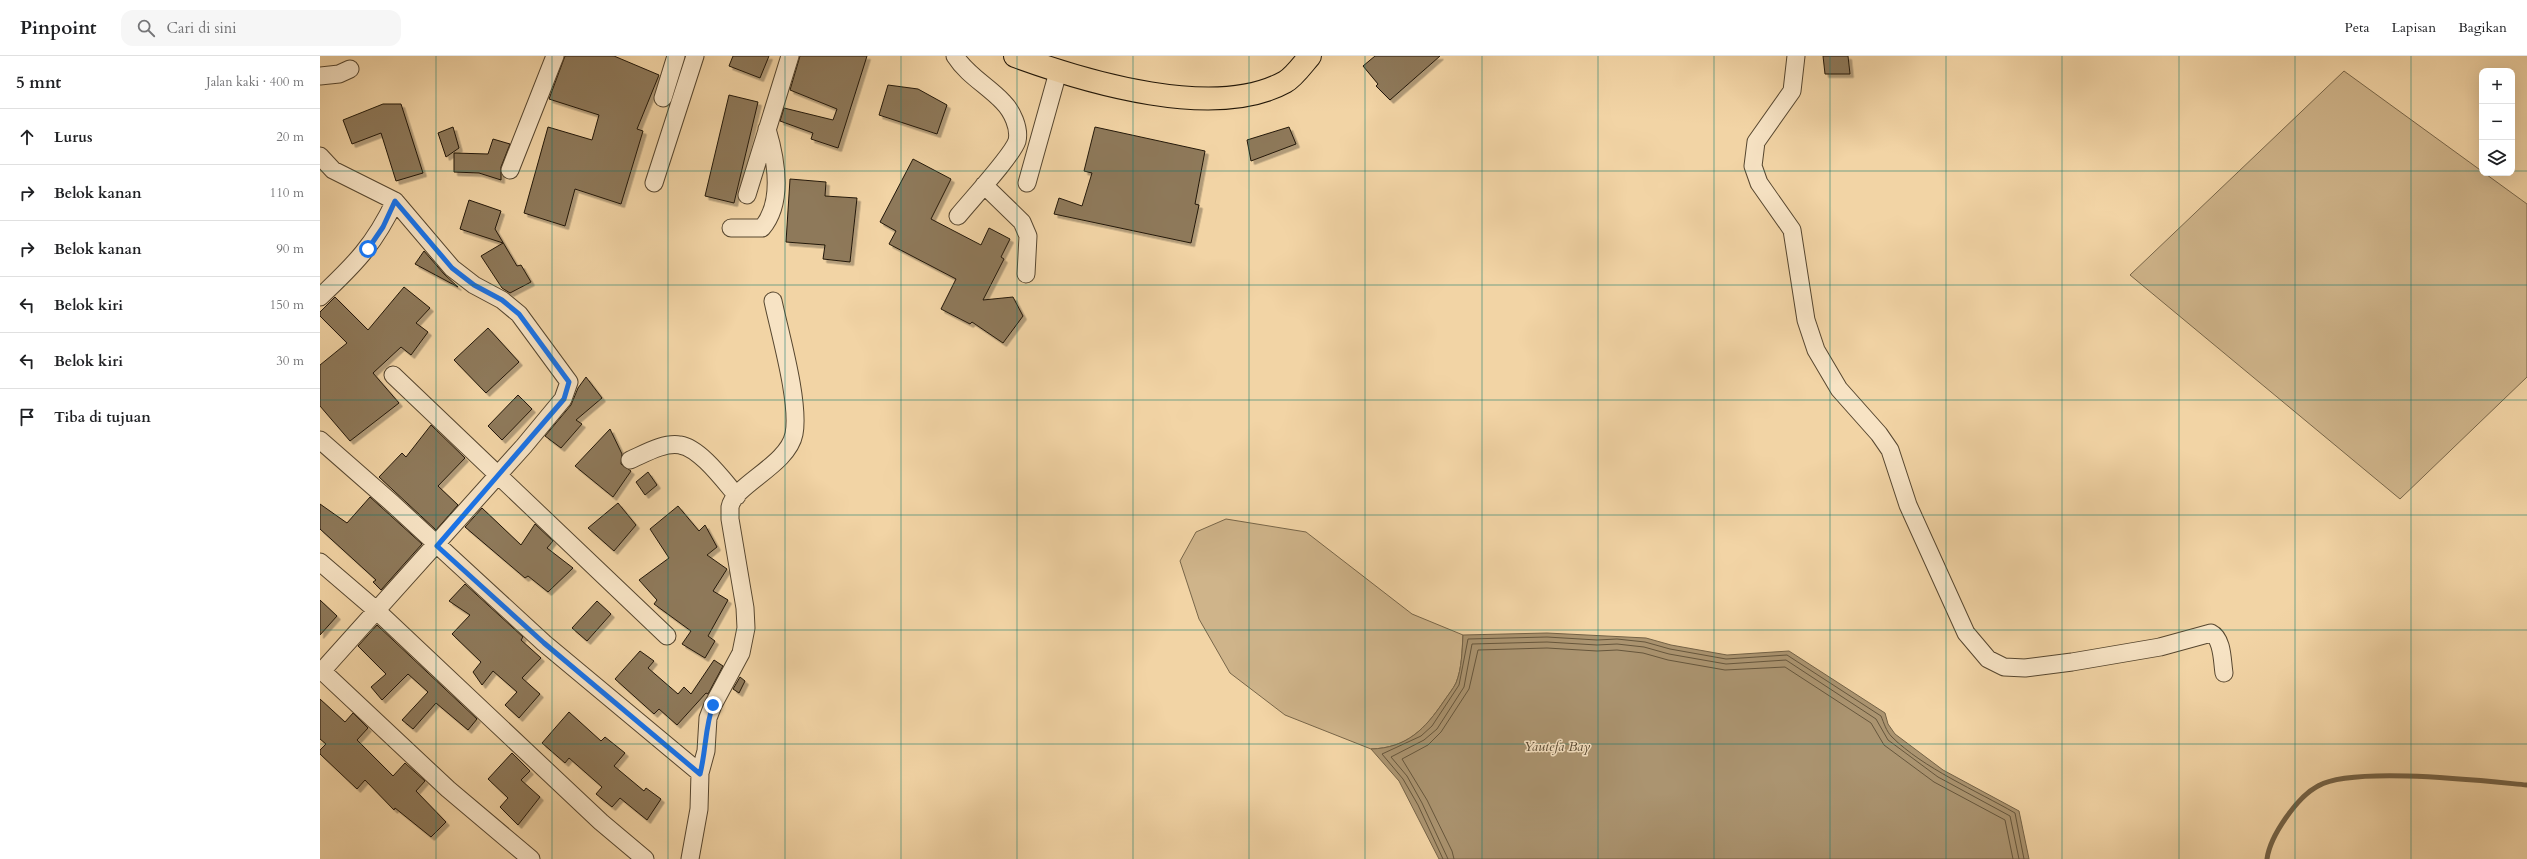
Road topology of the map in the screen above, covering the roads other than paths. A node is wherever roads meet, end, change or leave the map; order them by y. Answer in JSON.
{"nodes":[{"id":1,"x":555,"y":56,"type":"edge"},
{"id":2,"x":676,"y":56,"type":"edge"},
{"id":3,"x":695,"y":56,"type":"edge"},
{"id":4,"x":790,"y":56,"type":"edge"},
{"id":5,"x":955,"y":56,"type":"edge"},
{"id":6,"x":1015,"y":56,"type":"edge"},
{"id":7,"x":1310,"y":56,"type":"edge"},
{"id":8,"x":1796,"y":56,"type":"edge"},
{"id":9,"x":350,"y":69,"type":"dead end"},
{"id":10,"x":1058,"y":72,"type":"junction"},
{"id":11,"x":320,"y":76,"type":"edge"},
{"id":12,"x":663,"y":98,"type":"dead end"},
{"id":13,"x":767,"y":129,"type":"junction"},
{"id":14,"x":320,"y":156,"type":"edge"},
{"id":15,"x":510,"y":170,"type":"dead end"},
{"id":16,"x":654,"y":183,"type":"dead end"},
{"id":17,"x":1026,"y":183,"type":"dead end"},
{"id":18,"x":984,"y":185,"type":"junction"},
{"id":19,"x":747,"y":195,"type":"dead end"},
{"id":20,"x":395,"y":201,"type":"junction"},
{"id":21,"x":958,"y":216,"type":"dead end"},
{"id":22,"x":731,"y":228,"type":"dead end"},
{"id":23,"x":1026,"y":274,"type":"dead end"},
{"id":24,"x":320,"y":297,"type":"edge"},
{"id":25,"x":774,"y":301,"type":"dead end"},
{"id":26,"x":393,"y":375,"type":"dead end"},
{"id":27,"x":320,"y":440,"type":"edge"},
{"id":28,"x":630,"y":460,"type":"dead end"},
{"id":29,"x":497,"y":475,"type":"junction"},
{"id":30,"x":737,"y":496,"type":"junction"},
{"id":31,"x":437,"y":546,"type":"junction"},
{"id":32,"x":320,"y":562,"type":"edge"},
{"id":33,"x":376,"y":610,"type":"junction"},
{"id":34,"x":667,"y":636,"type":"dead end"},
{"id":35,"x":321,"y":670,"type":"edge"},
{"id":36,"x":2224,"y":673,"type":"dead end"},
{"id":37,"x":700,"y":774,"type":"junction"},
{"id":38,"x":531,"y":859,"type":"edge"},
{"id":39,"x":645,"y":859,"type":"edge"},
{"id":40,"x":690,"y":859,"type":"edge"}],
"edges":[{"from":1,"to":15,"type":"street"},
{"from":2,"to":12,"type":"street"},
{"from":3,"to":16,"type":"street"},
{"from":4,"to":13,"type":"street"},
{"from":5,"to":18,"type":"street"},
{"from":6,"to":10,"type":"highway"},
{"from":7,"to":10,"type":"highway"},
{"from":8,"to":36,"type":"street"},
{"from":9,"to":11,"type":"street"},
{"from":10,"to":17,"type":"street"},
{"from":13,"to":19,"type":"street"},
{"from":13,"to":22,"type":"street"},
{"from":14,"to":20,"type":"street"},
{"from":18,"to":21,"type":"street"},
{"from":18,"to":23,"type":"street"},
{"from":20,"to":24,"type":"street"},
{"from":20,"to":29,"type":"street"},
{"from":25,"to":30,"type":"street"},
{"from":26,"to":29,"type":"street"},
{"from":27,"to":31,"type":"street"},
{"from":28,"to":30,"type":"street"},
{"from":29,"to":31,"type":"street"},
{"from":29,"to":34,"type":"street"},
{"from":30,"to":37,"type":"street"},
{"from":31,"to":33,"type":"street"},
{"from":31,"to":37,"type":"street"},
{"from":32,"to":33,"type":"street"},
{"from":33,"to":35,"type":"street"},
{"from":33,"to":39,"type":"street"},
{"from":35,"to":38,"type":"street"},
{"from":37,"to":40,"type":"street"}]}
